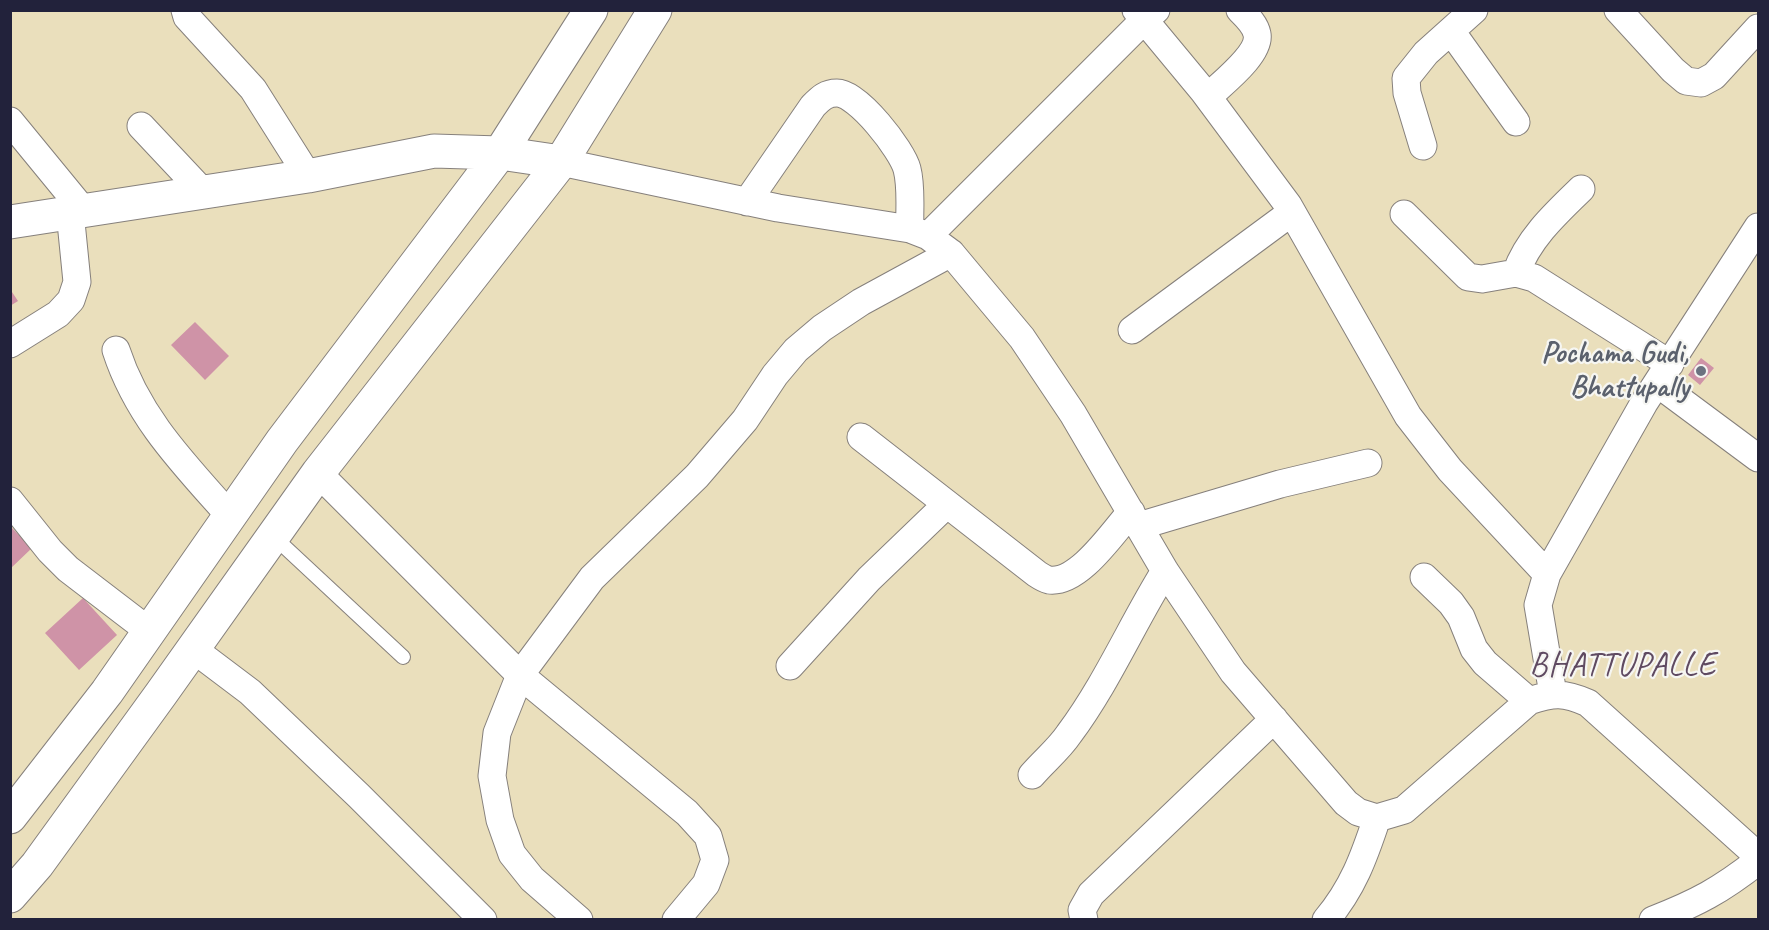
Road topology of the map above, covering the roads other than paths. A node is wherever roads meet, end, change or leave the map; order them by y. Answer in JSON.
{"nodes":[{"id":1,"x":185,"y":10,"type":"edge"},
{"id":2,"x":591,"y":10,"type":"edge"},
{"id":3,"x":655,"y":10,"type":"edge"},
{"id":4,"x":1240,"y":10,"type":"edge"},
{"id":5,"x":1474,"y":10,"type":"edge"},
{"id":6,"x":1618,"y":10,"type":"edge"},
{"id":7,"x":1145,"y":14,"type":"edge"},
{"id":8,"x":1758,"y":28,"type":"edge"},
{"id":9,"x":1451,"y":31,"type":"junction"},
{"id":10,"x":1208,"y":97,"type":"junction"},
{"id":11,"x":10,"y":121,"type":"edge"},
{"id":12,"x":1516,"y":122,"type":"dead end"},
{"id":13,"x":141,"y":126,"type":"dead end"},
{"id":14,"x":1423,"y":146,"type":"dead end"},
{"id":15,"x":500,"y":153,"type":"junction"},
{"id":16,"x":561,"y":162,"type":"junction"},
{"id":17,"x":308,"y":176,"type":"junction"},
{"id":18,"x":1581,"y":189,"type":"dead end"},
{"id":19,"x":203,"y":192,"type":"junction"},
{"id":20,"x":747,"y":202,"type":"junction"},
{"id":21,"x":76,"y":211,"type":"junction"},
{"id":22,"x":1292,"y":212,"type":"junction"},
{"id":23,"x":1404,"y":213,"type":"dead end"},
{"id":24,"x":10,"y":222,"type":"edge"},
{"id":25,"x":919,"y":233,"type":"junction"},
{"id":26,"x":1757,"y":236,"type":"edge"},
{"id":27,"x":951,"y":253,"type":"junction"},
{"id":28,"x":1516,"y":273,"type":"junction"},
{"id":29,"x":1132,"y":330,"type":"dead end"},
{"id":30,"x":10,"y":344,"type":"edge"},
{"id":31,"x":116,"y":350,"type":"dead end"},
{"id":32,"x":1663,"y":373,"type":"junction"},
{"id":33,"x":861,"y":437,"type":"dead end"},
{"id":34,"x":1758,"y":458,"type":"edge"},
{"id":35,"x":1368,"y":463,"type":"dead end"},
{"id":36,"x":318,"y":472,"type":"junction"},
{"id":37,"x":10,"y":501,"type":"edge"},
{"id":38,"x":947,"y":504,"type":"junction"},
{"id":39,"x":230,"y":516,"type":"junction"},
{"id":40,"x":1135,"y":519,"type":"junction"},
{"id":41,"x":273,"y":536,"type":"junction"},
{"id":42,"x":1165,"y":571,"type":"junction"},
{"id":43,"x":1547,"y":574,"type":"junction"},
{"id":44,"x":1424,"y":577,"type":"dead end"},
{"id":45,"x":149,"y":631,"type":"junction"},
{"id":46,"x":193,"y":649,"type":"junction"},
{"id":47,"x":403,"y":657,"type":"dead end"},
{"id":48,"x":790,"y":666,"type":"dead end"},
{"id":49,"x":520,"y":675,"type":"junction"},
{"id":50,"x":1541,"y":697,"type":"junction"},
{"id":51,"x":1274,"y":719,"type":"junction"},
{"id":52,"x":1032,"y":775,"type":"dead end"},
{"id":53,"x":10,"y":817,"type":"edge"},
{"id":54,"x":1377,"y":818,"type":"junction"},
{"id":55,"x":1758,"y":858,"type":"edge"},
{"id":56,"x":10,"y":896,"type":"edge"},
{"id":57,"x":483,"y":920,"type":"edge"},
{"id":58,"x":579,"y":920,"type":"edge"},
{"id":59,"x":676,"y":920,"type":"edge"},
{"id":60,"x":1084,"y":920,"type":"edge"},
{"id":61,"x":1326,"y":920,"type":"edge"},
{"id":62,"x":1653,"y":920,"type":"edge"}],
"edges":[{"from":1,"to":17,"type":"street"},
{"from":2,"to":15,"type":"street"},
{"from":3,"to":16,"type":"street"},
{"from":4,"to":10,"type":"street"},
{"from":5,"to":9,"type":"street"},
{"from":6,"to":8,"type":"street"},
{"from":7,"to":10,"type":"street"},
{"from":7,"to":25,"type":"street"},
{"from":9,"to":12,"type":"street"},
{"from":9,"to":14,"type":"street"},
{"from":10,"to":22,"type":"street"},
{"from":11,"to":21,"type":"street"},
{"from":13,"to":19,"type":"street"},
{"from":15,"to":16,"type":"street"},
{"from":15,"to":17,"type":"street"},
{"from":15,"to":39,"type":"street"},
{"from":16,"to":20,"type":"street"},
{"from":16,"to":36,"type":"street"},
{"from":17,"to":19,"type":"street"},
{"from":18,"to":28,"type":"street"},
{"from":19,"to":21,"type":"street"},
{"from":20,"to":25,"type":"street"},
{"from":20,"to":25,"type":"street"},
{"from":21,"to":24,"type":"street"},
{"from":21,"to":30,"type":"street"},
{"from":22,"to":29,"type":"street"},
{"from":22,"to":43,"type":"street"},
{"from":23,"to":28,"type":"street"},
{"from":25,"to":27,"type":"street"},
{"from":26,"to":32,"type":"street"},
{"from":27,"to":40,"type":"street"},
{"from":27,"to":49,"type":"street"},
{"from":28,"to":32,"type":"street"},
{"from":31,"to":39,"type":"street"},
{"from":32,"to":34,"type":"street"},
{"from":32,"to":43,"type":"street"},
{"from":33,"to":38,"type":"street"},
{"from":35,"to":40,"type":"street"},
{"from":36,"to":41,"type":"street"},
{"from":36,"to":49,"type":"street"},
{"from":37,"to":45,"type":"street"},
{"from":38,"to":40,"type":"street"},
{"from":38,"to":48,"type":"street"},
{"from":39,"to":45,"type":"street"},
{"from":40,"to":42,"type":"street"},
{"from":41,"to":46,"type":"street"},
{"from":41,"to":47,"type":"lane"},
{"from":42,"to":51,"type":"street"},
{"from":42,"to":52,"type":"street"},
{"from":43,"to":50,"type":"street"},
{"from":44,"to":50,"type":"street"},
{"from":45,"to":53,"type":"street"},
{"from":46,"to":56,"type":"street"},
{"from":46,"to":57,"type":"street"},
{"from":49,"to":58,"type":"street"},
{"from":49,"to":59,"type":"street"},
{"from":50,"to":54,"type":"street"},
{"from":50,"to":55,"type":"street"},
{"from":51,"to":54,"type":"street"},
{"from":51,"to":60,"type":"street"},
{"from":54,"to":61,"type":"street"},
{"from":55,"to":62,"type":"street"}]}
